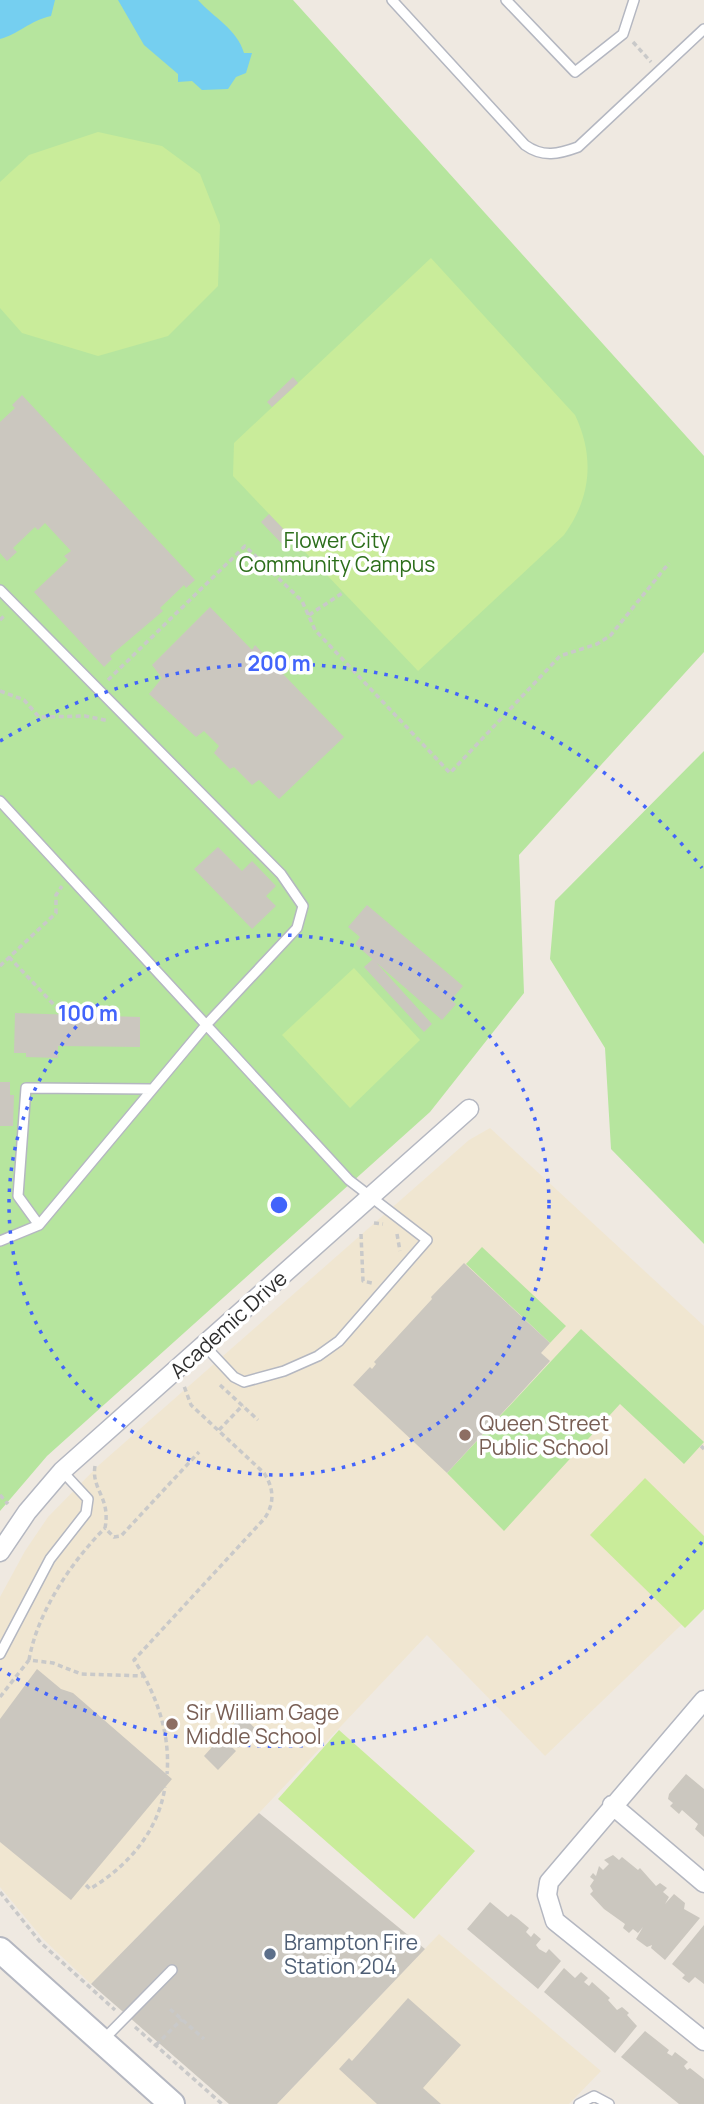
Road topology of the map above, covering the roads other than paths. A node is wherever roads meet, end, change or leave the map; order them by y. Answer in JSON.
{"nodes":[{"id":1,"x":393,"y":0,"type":"edge"},
{"id":2,"x":506,"y":0,"type":"edge"},
{"id":3,"x":634,"y":0,"type":"edge"},
{"id":4,"x":704,"y":29,"type":"edge"},
{"id":5,"x":0,"y":590,"type":"edge"},
{"id":6,"x":0,"y":801,"type":"edge"},
{"id":7,"x":207,"y":1024,"type":"junction"},
{"id":8,"x":152,"y":1089,"type":"junction"},
{"id":9,"x":469,"y":1109,"type":"dead end"},
{"id":10,"x":371,"y":1196,"type":"junction"},
{"id":11,"x":39,"y":1225,"type":"junction"},
{"id":12,"x":0,"y":1241,"type":"edge"},
{"id":13,"x":204,"y":1345,"type":"junction"},
{"id":14,"x":62,"y":1471,"type":"junction"},
{"id":15,"x":0,"y":1552,"type":"edge"},
{"id":16,"x":0,"y":1654,"type":"edge"},
{"id":17,"x":704,"y":1700,"type":"edge"},
{"id":18,"x":612,"y":1805,"type":"junction"},
{"id":19,"x":704,"y":1883,"type":"edge"},
{"id":20,"x":0,"y":1950,"type":"edge"},
{"id":21,"x":173,"y":1970,"type":"dead end"},
{"id":22,"x":704,"y":2041,"type":"edge"},
{"id":23,"x":100,"y":2043,"type":"junction"},
{"id":24,"x":172,"y":2104,"type":"edge"},
{"id":25,"x":579,"y":2104,"type":"edge"},
{"id":26,"x":610,"y":2104,"type":"edge"}],
"edges":[{"from":1,"to":4,"type":"lane"},
{"from":2,"to":3,"type":"lane"},
{"from":5,"to":7,"type":"lane"},
{"from":6,"to":7,"type":"lane"},
{"from":7,"to":8,"type":"lane"},
{"from":7,"to":10,"type":"lane"},
{"from":8,"to":11,"type":"lane"},
{"from":8,"to":11,"type":"lane"},
{"from":9,"to":10,"type":"street","name":"Academic Drive"},
{"from":10,"to":13,"type":"street","name":"Academic Drive"},
{"from":10,"to":13,"type":"lane"},
{"from":11,"to":12,"type":"lane"},
{"from":13,"to":14,"type":"street","name":"Academic Drive"},
{"from":14,"to":15,"type":"street","name":"Academic Drive"},
{"from":14,"to":16,"type":"lane"},
{"from":17,"to":18,"type":"street"},
{"from":18,"to":19,"type":"street"},
{"from":18,"to":22,"type":"street"},
{"from":20,"to":23,"type":"main road"},
{"from":21,"to":23,"type":"lane"},
{"from":23,"to":24,"type":"main road"},
{"from":25,"to":26,"type":"lane"}]}
